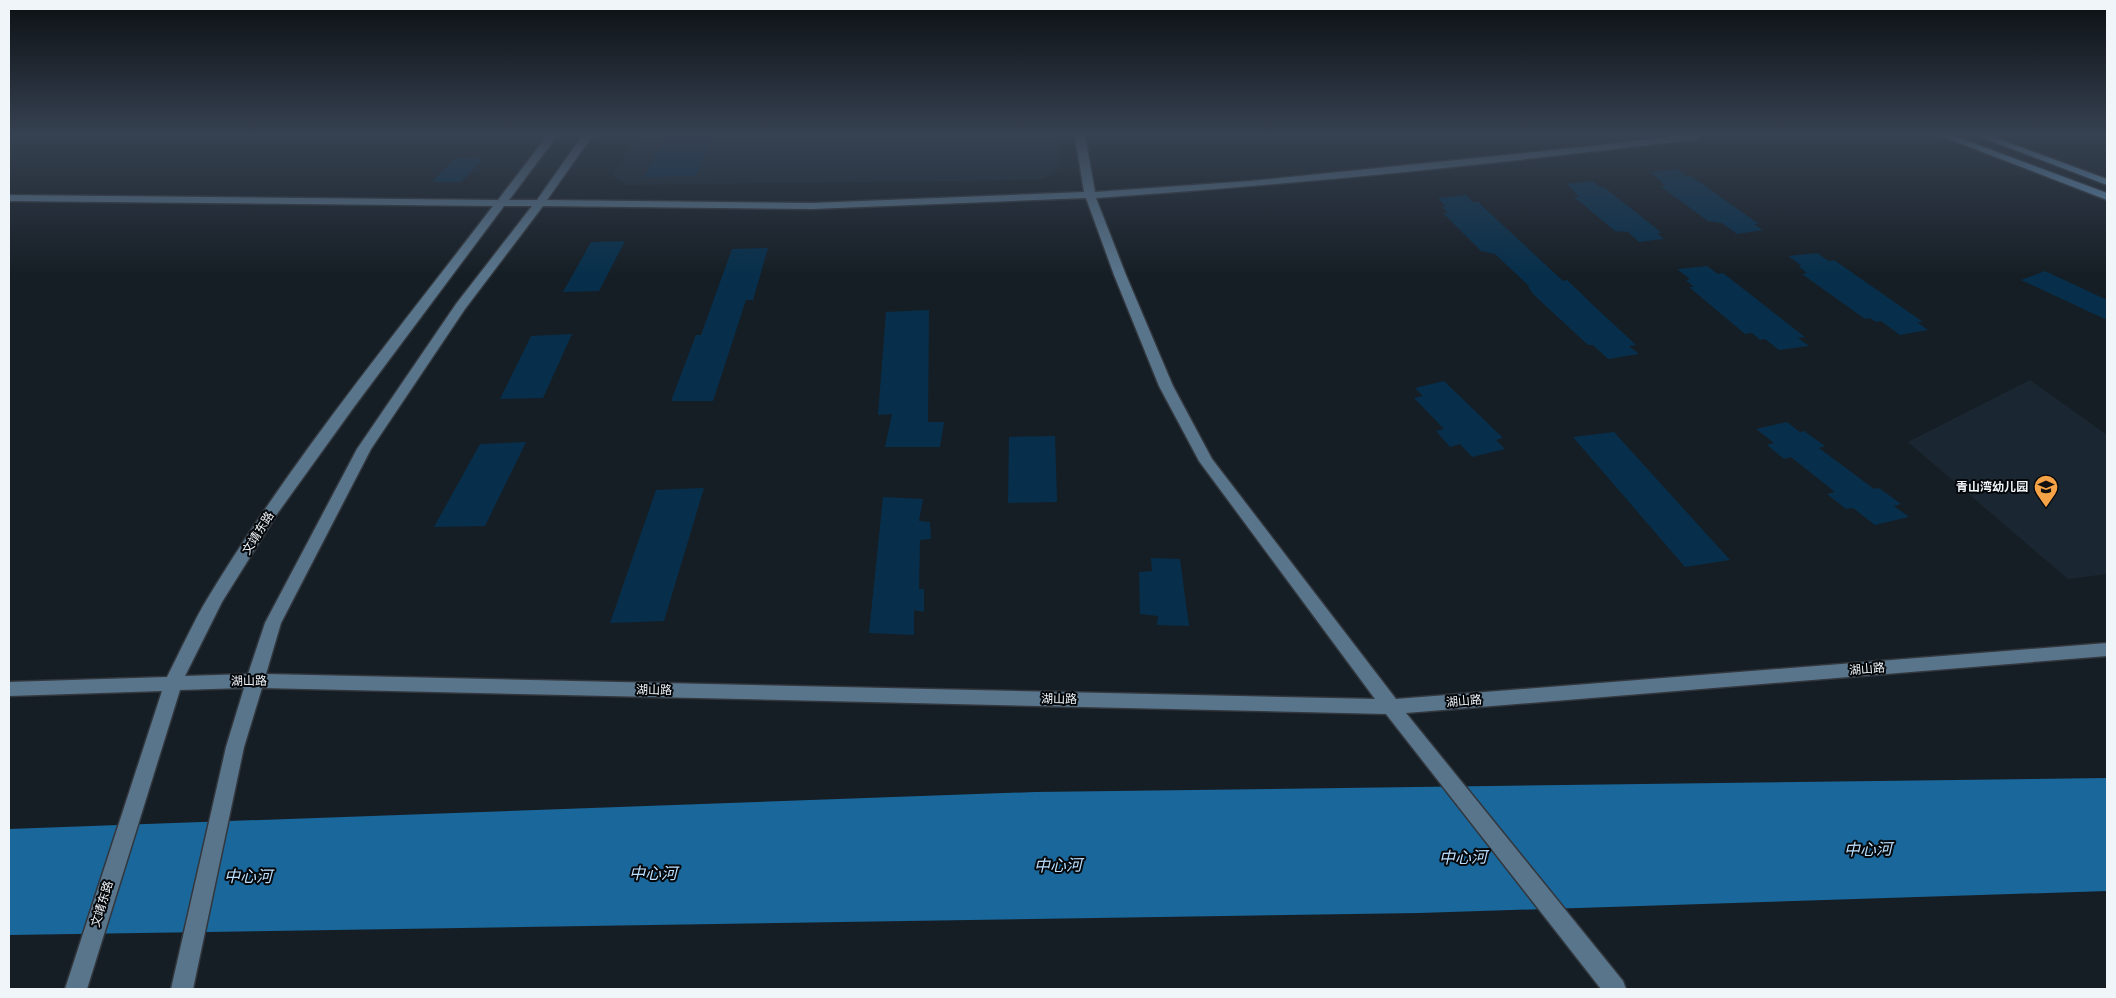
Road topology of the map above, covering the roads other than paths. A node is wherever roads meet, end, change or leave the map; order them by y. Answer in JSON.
{"nodes":[{"id":1,"x":516,"y":183,"type":"edge"},
{"id":2,"x":554,"y":183,"type":"edge"},
{"id":3,"x":1088,"y":183,"type":"edge"},
{"id":4,"x":1264,"y":183,"type":"edge"},
{"id":5,"x":2069,"y":183,"type":"edge"},
{"id":6,"x":1090,"y":195,"type":"junction"},
{"id":7,"x":2107,"y":197,"type":"edge"},
{"id":8,"x":9,"y":198,"type":"edge"},
{"id":9,"x":500,"y":203,"type":"junction"},
{"id":10,"x":540,"y":203,"type":"junction"},
{"id":11,"x":2107,"y":650,"type":"edge"},
{"id":12,"x":254,"y":680,"type":"junction"},
{"id":13,"x":172,"y":683,"type":"junction"},
{"id":14,"x":9,"y":689,"type":"edge"},
{"id":15,"x":1391,"y":707,"type":"junction"},
{"id":16,"x":76,"y":989,"type":"edge"},
{"id":17,"x":182,"y":989,"type":"edge"},
{"id":18,"x":1615,"y":989,"type":"edge"}],
"edges":[{"from":1,"to":9,"type":"main road","name":"文靖东路"},
{"from":2,"to":10,"type":"main road"},
{"from":3,"to":6,"type":"main road"},
{"from":4,"to":6,"type":"main road"},
{"from":5,"to":7,"type":"main road"},
{"from":6,"to":10,"type":"main road"},
{"from":6,"to":15,"type":"main road"},
{"from":8,"to":9,"type":"main road"},
{"from":9,"to":10,"type":"main road"},
{"from":9,"to":13,"type":"main road","name":"文靖东路"},
{"from":10,"to":12,"type":"main road"},
{"from":11,"to":15,"type":"main road","name":"湖山路"},
{"from":12,"to":13,"type":"main road","name":"湖山路"},
{"from":12,"to":15,"type":"main road","name":"湖山路"},
{"from":12,"to":17,"type":"main road"},
{"from":13,"to":14,"type":"main road","name":"湖山路"},
{"from":13,"to":16,"type":"main road","name":"文靖东路"},
{"from":15,"to":18,"type":"main road"}]}
